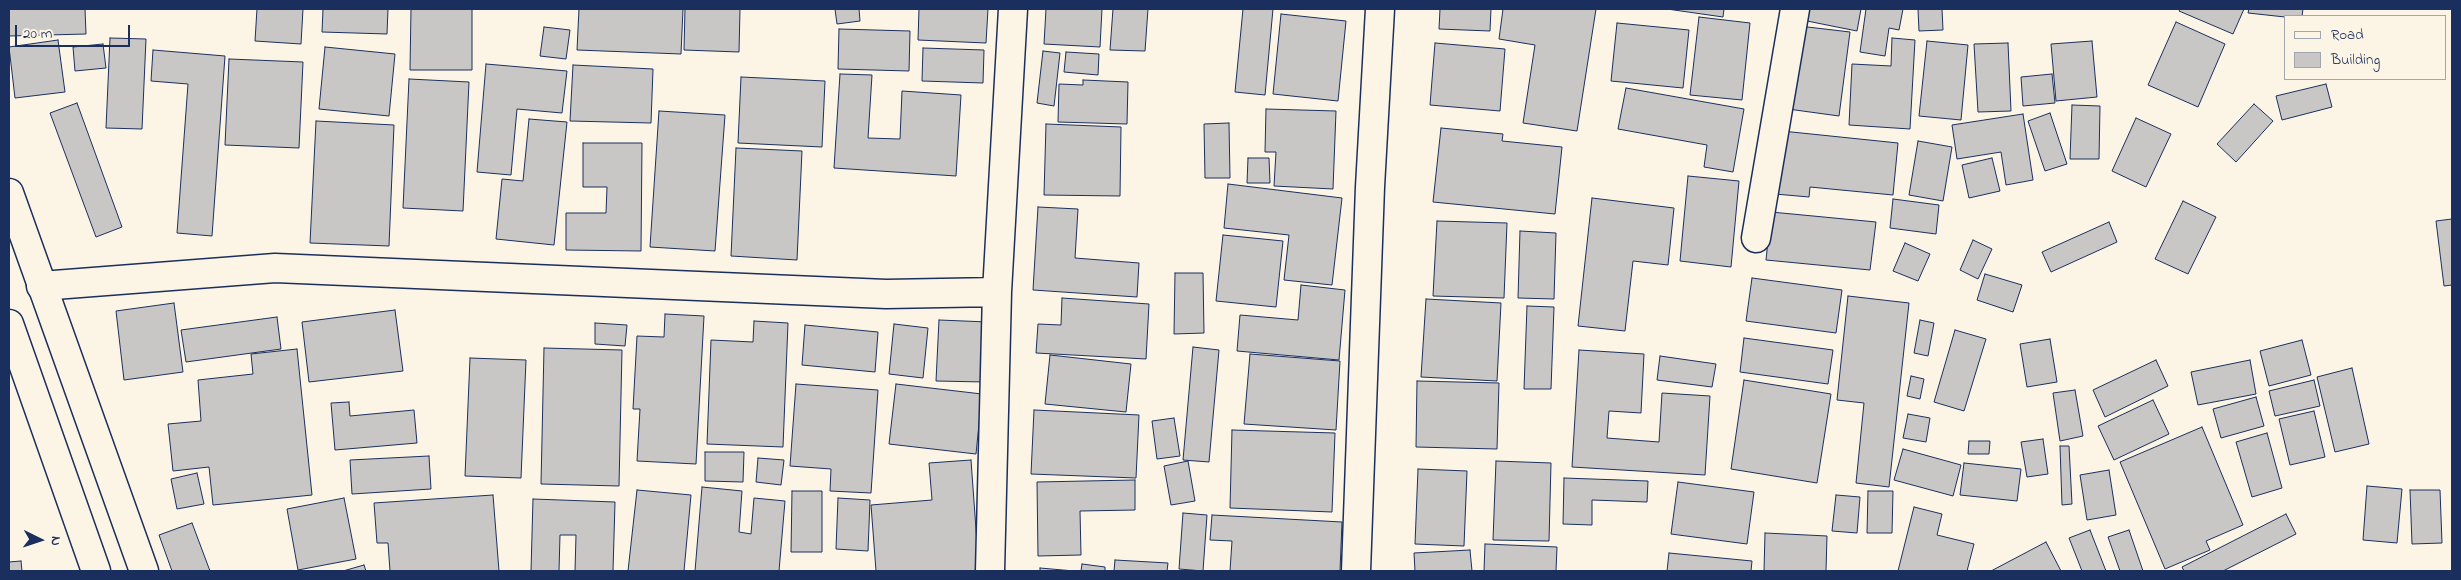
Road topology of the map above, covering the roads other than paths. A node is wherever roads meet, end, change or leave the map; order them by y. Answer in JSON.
{"nodes":[{"id":1,"x":1013,"y":9,"type":"edge"},
{"id":2,"x":1380,"y":9,"type":"edge"},
{"id":3,"x":1795,"y":9,"type":"edge"},
{"id":4,"x":9,"y":193,"type":"edge"},
{"id":5,"x":1756,"y":238,"type":"dead end"},
{"id":6,"x":41,"y":286,"type":"junction"},
{"id":7,"x":997,"y":292,"type":"junction"},
{"id":8,"x":9,"y":324,"type":"edge"},
{"id":9,"x":96,"y":571,"type":"edge"},
{"id":10,"x":144,"y":571,"type":"edge"},
{"id":11,"x":990,"y":571,"type":"edge"},
{"id":12,"x":1356,"y":571,"type":"edge"}],
"edges":[{"from":1,"to":7,"type":"street"},
{"from":2,"to":12,"type":"street"},
{"from":3,"to":5,"type":"street"},
{"from":4,"to":6,"type":"street"},
{"from":6,"to":7,"type":"street"},
{"from":6,"to":10,"type":"street"},
{"from":7,"to":11,"type":"street"},
{"from":8,"to":9,"type":"street"}]}
